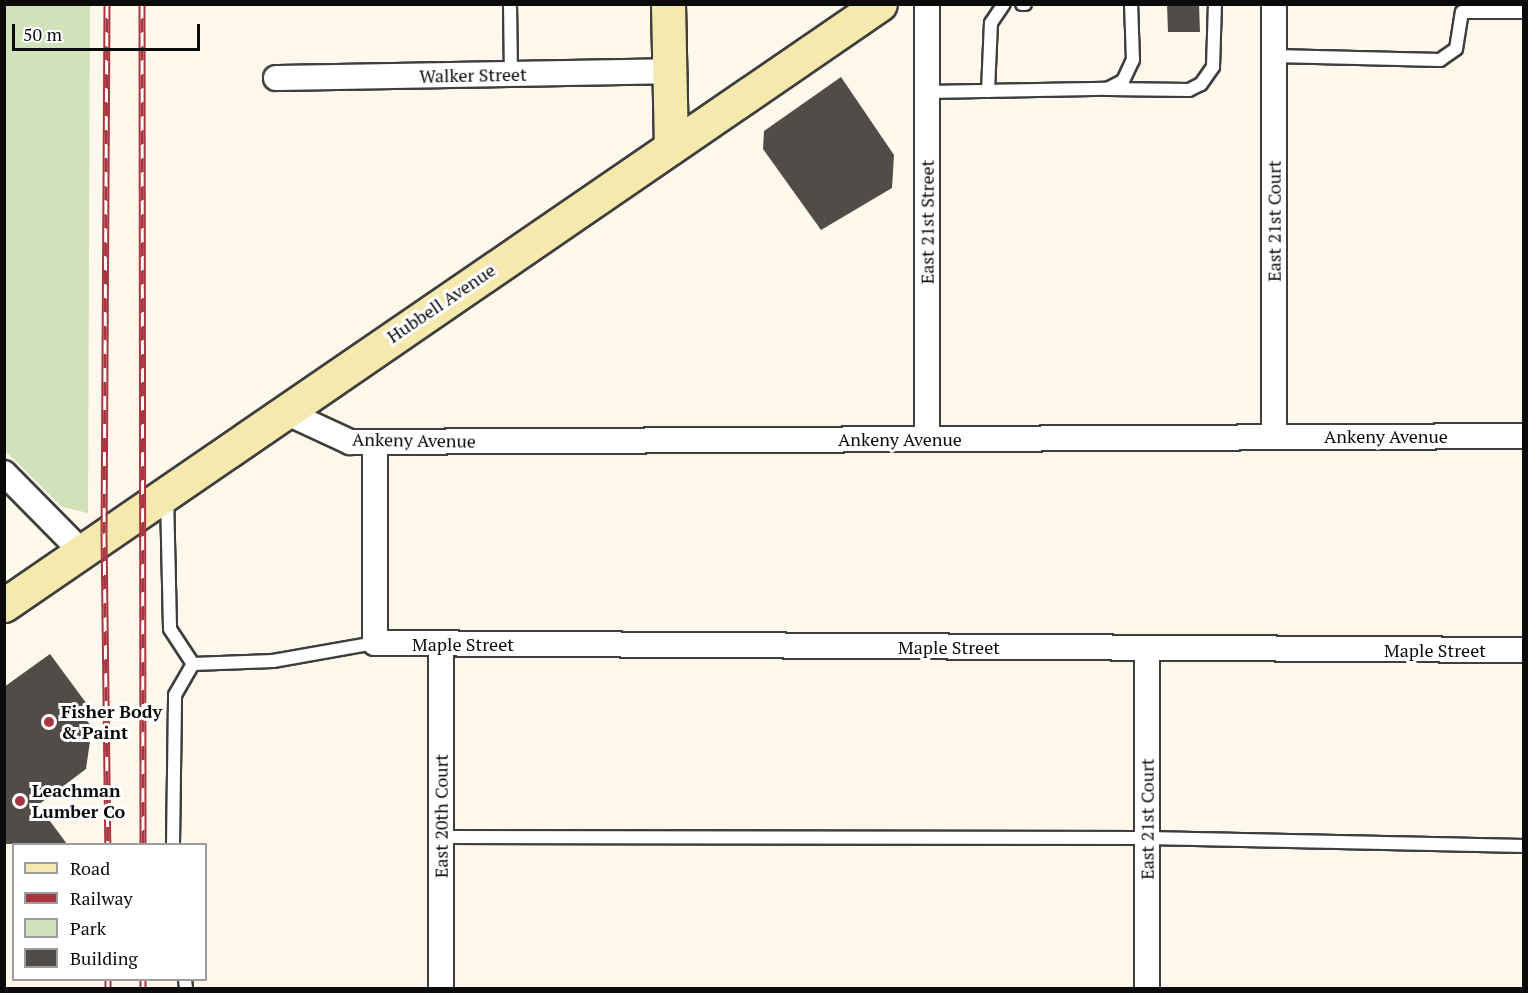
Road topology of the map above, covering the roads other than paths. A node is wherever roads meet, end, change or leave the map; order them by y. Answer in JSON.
{"nodes":[{"id":1,"x":510,"y":4,"type":"edge"},
{"id":2,"x":668,"y":4,"type":"edge"},
{"id":3,"x":880,"y":4,"type":"edge"},
{"id":4,"x":927,"y":4,"type":"edge"},
{"id":5,"x":1004,"y":4,"type":"edge"},
{"id":6,"x":1131,"y":4,"type":"edge"},
{"id":7,"x":1215,"y":4,"type":"edge"},
{"id":8,"x":1274,"y":4,"type":"edge"},
{"id":9,"x":1524,"y":12,"type":"edge"},
{"id":10,"x":1274,"y":56,"type":"junction"},
{"id":11,"x":670,"y":71,"type":"junction"},
{"id":12,"x":511,"y":74,"type":"junction"},
{"id":13,"x":276,"y":78,"type":"dead end"},
{"id":14,"x":1107,"y":89,"type":"junction"},
{"id":15,"x":988,"y":91,"type":"junction"},
{"id":16,"x":927,"y":92,"type":"junction"},
{"id":17,"x":671,"y":147,"type":"junction"},
{"id":18,"x":283,"y":411,"type":"junction"},
{"id":19,"x":1524,"y":436,"type":"edge"},
{"id":20,"x":1274,"y":437,"type":"junction"},
{"id":21,"x":927,"y":439,"type":"junction"},
{"id":22,"x":375,"y":442,"type":"junction"},
{"id":23,"x":4,"y":473,"type":"edge"},
{"id":24,"x":167,"y":490,"type":"junction"},
{"id":25,"x":80,"y":550,"type":"junction"},
{"id":26,"x":4,"y":605,"type":"edge"},
{"id":27,"x":375,"y":643,"type":"junction"},
{"id":28,"x":441,"y":644,"type":"junction"},
{"id":29,"x":1147,"y":649,"type":"junction"},
{"id":30,"x":1524,"y":650,"type":"edge"},
{"id":31,"x":193,"y":664,"type":"junction"},
{"id":32,"x":441,"y":837,"type":"junction"},
{"id":33,"x":1147,"y":838,"type":"junction"},
{"id":34,"x":173,"y":843,"type":"edge"},
{"id":35,"x":1524,"y":846,"type":"edge"},
{"id":36,"x":441,"y":988,"type":"edge"},
{"id":37,"x":1147,"y":988,"type":"edge"}],
"edges":[{"from":1,"to":12,"type":"lane"},
{"from":2,"to":11,"type":"main road"},
{"from":3,"to":17,"type":"main road","name":"Hubbell Avenue"},
{"from":4,"to":16,"type":"street","name":"East 21st Street"},
{"from":5,"to":15,"type":"lane"},
{"from":6,"to":14,"type":"lane"},
{"from":7,"to":14,"type":"lane"},
{"from":8,"to":10,"type":"street","name":"East 21st Court"},
{"from":9,"to":10,"type":"lane"},
{"from":10,"to":20,"type":"street","name":"East 21st Court"},
{"from":11,"to":12,"type":"street","name":"Walker Street"},
{"from":11,"to":17,"type":"main road"},
{"from":12,"to":13,"type":"street","name":"Walker Street"},
{"from":14,"to":15,"type":"lane"},
{"from":15,"to":16,"type":"lane"},
{"from":16,"to":21,"type":"street","name":"East 21st Street"},
{"from":17,"to":18,"type":"main road","name":"Hubbell Avenue"},
{"from":18,"to":22,"type":"street","name":"Ankeny Avenue"},
{"from":18,"to":24,"type":"main road","name":"Hubbell Avenue"},
{"from":19,"to":20,"type":"street","name":"Ankeny Avenue"},
{"from":20,"to":21,"type":"street","name":"Ankeny Avenue"},
{"from":21,"to":22,"type":"street","name":"Ankeny Avenue"},
{"from":22,"to":27,"type":"street"},
{"from":23,"to":25,"type":"street"},
{"from":24,"to":25,"type":"main road","name":"Hubbell Avenue"},
{"from":24,"to":31,"type":"lane"},
{"from":25,"to":26,"type":"main road","name":"Hubbell Avenue"},
{"from":27,"to":28,"type":"street","name":"Maple Street"},
{"from":27,"to":31,"type":"lane"},
{"from":28,"to":29,"type":"street","name":"Maple Street"},
{"from":28,"to":32,"type":"street","name":"East 20th Court"},
{"from":29,"to":30,"type":"street","name":"Maple Street"},
{"from":29,"to":33,"type":"street","name":"East 21st Court"},
{"from":31,"to":34,"type":"lane"},
{"from":32,"to":33,"type":"lane"},
{"from":32,"to":36,"type":"street","name":"East 20th Court"},
{"from":33,"to":35,"type":"lane"},
{"from":33,"to":37,"type":"street","name":"East 21st Court"}]}
